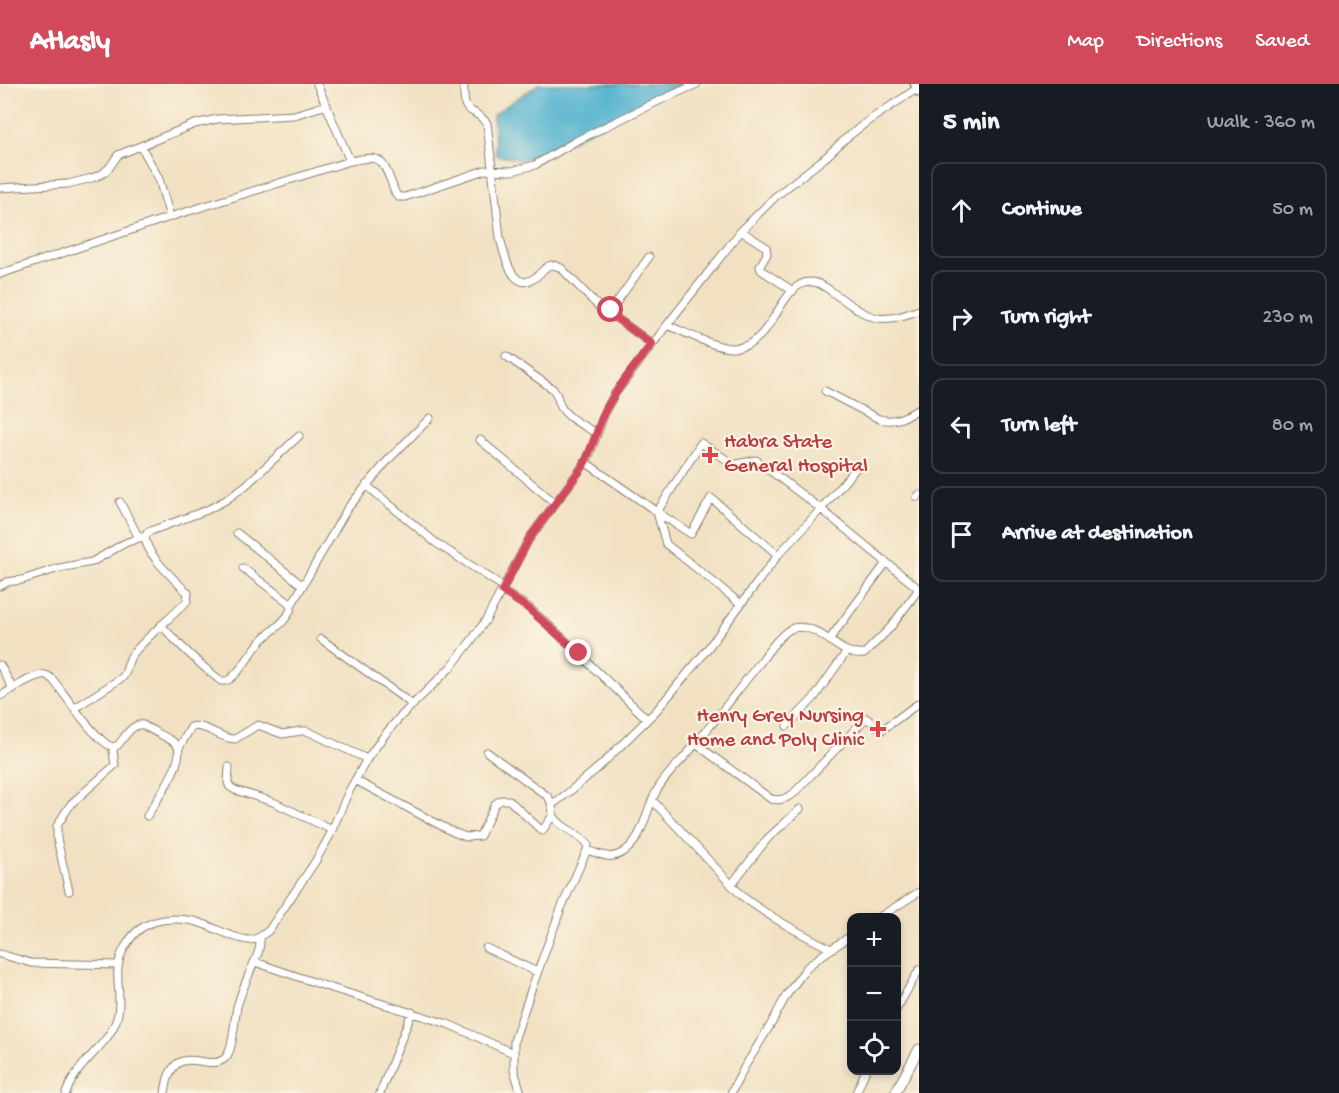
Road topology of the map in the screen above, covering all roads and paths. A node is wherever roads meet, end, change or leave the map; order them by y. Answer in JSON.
{"nodes":[{"id":1,"x":317,"y":84,"type":"edge"},
{"id":2,"x":464,"y":84,"type":"edge"},
{"id":3,"x":697,"y":84,"type":"edge"},
{"id":4,"x":918,"y":88,"type":"edge"},
{"id":5,"x":327,"y":105,"type":"junction"},
{"id":6,"x":141,"y":146,"type":"junction"},
{"id":7,"x":350,"y":161,"type":"junction"},
{"id":8,"x":492,"y":170,"type":"junction"},
{"id":9,"x":0,"y":188,"type":"edge"},
{"id":10,"x":170,"y":217,"type":"junction"},
{"id":11,"x":741,"y":231,"type":"junction"},
{"id":12,"x":649,"y":258,"type":"dead end"},
{"id":13,"x":0,"y":274,"type":"edge"},
{"id":14,"x":793,"y":291,"type":"junction"},
{"id":15,"x":919,"y":309,"type":"edge"},
{"id":16,"x":608,"y":312,"type":"junction"},
{"id":17,"x":667,"y":325,"type":"junction"},
{"id":18,"x":652,"y":344,"type":"junction"},
{"id":19,"x":506,"y":356,"type":"dead end"},
{"id":20,"x":825,"y":391,"type":"dead end"},
{"id":21,"x":919,"y":409,"type":"edge"},
{"id":22,"x":430,"y":418,"type":"dead end"},
{"id":23,"x":596,"y":433,"type":"junction"},
{"id":24,"x":299,"y":436,"type":"dead end"},
{"id":25,"x":480,"y":440,"type":"dead end"},
{"id":26,"x":585,"y":462,"type":"junction"},
{"id":27,"x":858,"y":466,"type":"dead end"},
{"id":28,"x":366,"y":485,"type":"junction"},
{"id":29,"x":120,"y":502,"type":"dead end"},
{"id":30,"x":555,"y":503,"type":"junction"},
{"id":31,"x":820,"y":509,"type":"junction"},
{"id":32,"x":657,"y":512,"type":"junction"},
{"id":33,"x":237,"y":533,"type":"dead end"},
{"id":34,"x":142,"y":537,"type":"junction"},
{"id":35,"x":778,"y":555,"type":"junction"},
{"id":36,"x":886,"y":563,"type":"junction"},
{"id":37,"x":243,"y":567,"type":"dead end"},
{"id":38,"x":0,"y":586,"type":"edge"},
{"id":39,"x":303,"y":586,"type":"junction"},
{"id":40,"x":503,"y":589,"type":"junction"},
{"id":41,"x":919,"y":589,"type":"edge"},
{"id":42,"x":741,"y":604,"type":"junction"},
{"id":43,"x":291,"y":606,"type":"junction"},
{"id":44,"x":161,"y":625,"type":"junction"},
{"id":45,"x":321,"y":639,"type":"dead end"},
{"id":46,"x":829,"y":640,"type":"junction"},
{"id":47,"x":847,"y":651,"type":"junction"},
{"id":48,"x":0,"y":665,"type":"edge"},
{"id":49,"x":13,"y":689,"type":"junction"},
{"id":50,"x":0,"y":696,"type":"edge"},
{"id":51,"x":919,"y":703,"type":"edge"},
{"id":52,"x":413,"y":705,"type":"junction"},
{"id":53,"x":75,"y":708,"type":"junction"},
{"id":54,"x":647,"y":719,"type":"junction"},
{"id":55,"x":786,"y":726,"type":"dead end"},
{"id":56,"x":696,"y":744,"type":"junction"},
{"id":57,"x":114,"y":747,"type":"junction"},
{"id":58,"x":178,"y":748,"type":"junction"},
{"id":59,"x":487,"y":752,"type":"dead end"},
{"id":60,"x":367,"y":759,"type":"junction"},
{"id":61,"x":229,"y":768,"type":"dead end"},
{"id":62,"x":355,"y":780,"type":"junction"},
{"id":63,"x":652,"y":800,"type":"junction"},
{"id":64,"x":553,"y":804,"type":"junction"},
{"id":65,"x":800,"y":809,"type":"dead end"},
{"id":66,"x":553,"y":815,"type":"junction"},
{"id":67,"x":147,"y":816,"type":"dead end"},
{"id":68,"x":332,"y":830,"type":"junction"},
{"id":69,"x":587,"y":850,"type":"junction"},
{"id":70,"x":731,"y":885,"type":"junction"},
{"id":71,"x":69,"y":891,"type":"dead end"},
{"id":72,"x":919,"y":892,"type":"edge"},
{"id":73,"x":886,"y":913,"type":"edge"},
{"id":74,"x":260,"y":937,"type":"junction"},
{"id":75,"x":847,"y":938,"type":"edge"},
{"id":76,"x":486,"y":948,"type":"dead end"},
{"id":77,"x":831,"y":949,"type":"junction"},
{"id":78,"x":0,"y":954,"type":"edge"},
{"id":79,"x":255,"y":962,"type":"junction"},
{"id":80,"x":117,"y":965,"type":"junction"},
{"id":81,"x":919,"y":970,"type":"edge"},
{"id":82,"x":537,"y":972,"type":"junction"},
{"id":83,"x":901,"y":1003,"type":"edge"},
{"id":84,"x":412,"y":1012,"type":"junction"},
{"id":85,"x":919,"y":1049,"type":"edge"},
{"id":86,"x":513,"y":1053,"type":"junction"},
{"id":87,"x":864,"y":1075,"type":"edge"},
{"id":88,"x":899,"y":1092,"type":"edge"},
{"id":89,"x":66,"y":1093,"type":"edge"},
{"id":90,"x":165,"y":1093,"type":"edge"},
{"id":91,"x":380,"y":1093,"type":"edge"},
{"id":92,"x":521,"y":1093,"type":"edge"},
{"id":93,"x":731,"y":1093,"type":"edge"},
{"id":94,"x":856,"y":1093,"type":"edge"}],
"edges":[{"from":1,"to":5,"type":"street"},
{"from":2,"to":8,"type":"street"},
{"from":3,"to":8,"type":"street"},
{"from":4,"to":11,"type":"street"},
{"from":5,"to":6,"type":"street"},
{"from":5,"to":7,"type":"street"},
{"from":6,"to":9,"type":"street"},
{"from":6,"to":10,"type":"street"},
{"from":7,"to":8,"type":"street"},
{"from":7,"to":10,"type":"street"},
{"from":8,"to":16,"type":"street"},
{"from":10,"to":13,"type":"street"},
{"from":11,"to":14,"type":"street"},
{"from":11,"to":17,"type":"street"},
{"from":12,"to":16,"type":"street"},
{"from":14,"to":15,"type":"street"},
{"from":14,"to":17,"type":"street"},
{"from":16,"to":18,"type":"street"},
{"from":17,"to":18,"type":"street"},
{"from":18,"to":23,"type":"street"},
{"from":19,"to":23,"type":"street"},
{"from":20,"to":21,"type":"street"},
{"from":22,"to":28,"type":"street"},
{"from":23,"to":26,"type":"street"},
{"from":24,"to":34,"type":"street"},
{"from":25,"to":30,"type":"street"},
{"from":26,"to":30,"type":"street"},
{"from":26,"to":32,"type":"street"},
{"from":27,"to":31,"type":"street"},
{"from":28,"to":39,"type":"street"},
{"from":28,"to":40,"type":"street"},
{"from":29,"to":34,"type":"street"},
{"from":30,"to":40,"type":"street"},
{"from":31,"to":32,"type":"street"},
{"from":31,"to":35,"type":"street"},
{"from":31,"to":36,"type":"street"},
{"from":32,"to":35,"type":"street"},
{"from":32,"to":42,"type":"street"},
{"from":33,"to":39,"type":"street"},
{"from":34,"to":38,"type":"street"},
{"from":34,"to":44,"type":"street"},
{"from":35,"to":42,"type":"street"},
{"from":36,"to":41,"type":"street"},
{"from":36,"to":46,"type":"street"},
{"from":37,"to":43,"type":"street"},
{"from":39,"to":43,"type":"street"},
{"from":40,"to":52,"type":"street"},
{"from":40,"to":54,"type":"street"},
{"from":41,"to":47,"type":"street"},
{"from":42,"to":54,"type":"street"},
{"from":43,"to":44,"type":"street"},
{"from":44,"to":53,"type":"street"},
{"from":45,"to":52,"type":"street"},
{"from":46,"to":47,"type":"street"},
{"from":46,"to":56,"type":"street"},
{"from":47,"to":55,"type":"street"},
{"from":48,"to":49,"type":"street"},
{"from":49,"to":50,"type":"street"},
{"from":49,"to":53,"type":"street"},
{"from":51,"to":56,"type":"street"},
{"from":52,"to":60,"type":"street"},
{"from":53,"to":57,"type":"street"},
{"from":54,"to":64,"type":"street"},
{"from":56,"to":63,"type":"street"},
{"from":57,"to":58,"type":"street"},
{"from":57,"to":71,"type":"street"},
{"from":58,"to":60,"type":"street"},
{"from":58,"to":67,"type":"street"},
{"from":59,"to":64,"type":"street"},
{"from":60,"to":62,"type":"street"},
{"from":61,"to":68,"type":"street"},
{"from":62,"to":66,"type":"street"},
{"from":62,"to":68,"type":"street"},
{"from":63,"to":69,"type":"street"},
{"from":63,"to":70,"type":"street"},
{"from":64,"to":66,"type":"street"},
{"from":65,"to":70,"type":"street"},
{"from":66,"to":69,"type":"street"},
{"from":68,"to":74,"type":"street"},
{"from":69,"to":82,"type":"street"},
{"from":70,"to":77,"type":"street"},
{"from":72,"to":73,"type":"street"},
{"from":74,"to":79,"type":"street"},
{"from":74,"to":80,"type":"street"},
{"from":75,"to":77,"type":"street"},
{"from":76,"to":82,"type":"street"},
{"from":77,"to":93,"type":"street"},
{"from":78,"to":80,"type":"street"},
{"from":79,"to":84,"type":"street"},
{"from":79,"to":90,"type":"street"},
{"from":80,"to":89,"type":"street"},
{"from":81,"to":83,"type":"street"},
{"from":82,"to":86,"type":"street"},
{"from":84,"to":86,"type":"street"},
{"from":84,"to":91,"type":"street"},
{"from":85,"to":88,"type":"main road"},
{"from":86,"to":92,"type":"street"},
{"from":87,"to":94,"type":"street"}]}
